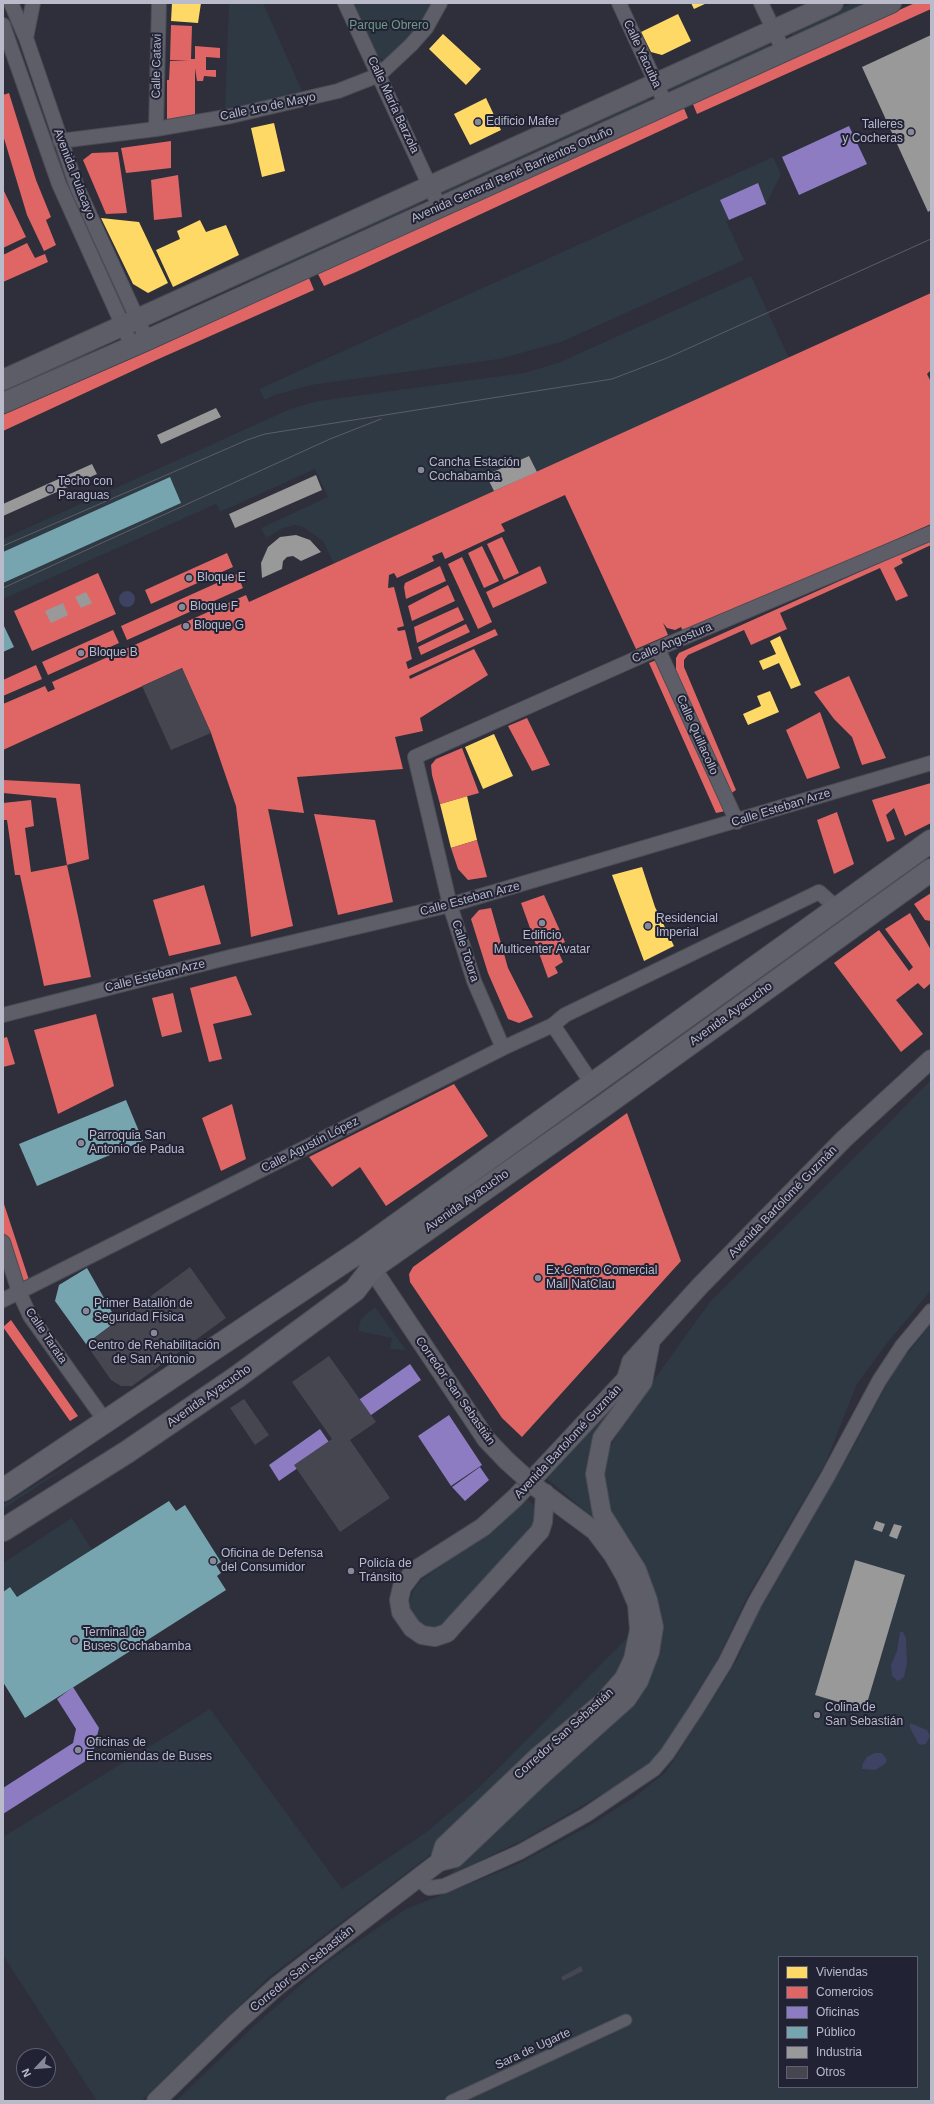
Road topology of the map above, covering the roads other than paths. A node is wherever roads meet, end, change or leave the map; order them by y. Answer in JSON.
{"nodes":[{"id":1,"x":11,"y":3,"type":"edge"},
{"id":2,"x":33,"y":3,"type":"edge"},
{"id":3,"x":160,"y":3,"type":"edge"},
{"id":4,"x":345,"y":3,"type":"edge"},
{"id":5,"x":440,"y":3,"type":"edge"},
{"id":6,"x":619,"y":3,"type":"edge"},
{"id":7,"x":761,"y":3,"type":"edge"},
{"id":8,"x":833,"y":3,"type":"edge"},
{"id":9,"x":891,"y":3,"type":"edge"},
{"id":10,"x":3,"y":25,"type":"edge"},
{"id":11,"x":774,"y":30,"type":"junction"},
{"id":12,"x":26,"y":38,"type":"junction"},
{"id":13,"x":784,"y":52,"type":"junction"},
{"id":14,"x":380,"y":75,"type":"junction"},
{"id":15,"x":656,"y":83,"type":"junction"},
{"id":16,"x":666,"y":105,"type":"junction"},
{"id":17,"x":156,"y":129,"type":"junction"},
{"id":18,"x":60,"y":141,"type":"junction"},
{"id":19,"x":430,"y":185,"type":"junction"},
{"id":20,"x":440,"y":208,"type":"junction"},
{"id":21,"x":128,"y":322,"type":"junction"},
{"id":22,"x":139,"y":343,"type":"junction"},
{"id":23,"x":3,"y":380,"type":"edge"},
{"id":24,"x":3,"y":403,"type":"edge"},
{"id":25,"x":931,"y":533,"type":"edge"},
{"id":26,"x":658,"y":649,"type":"junction"},
{"id":27,"x":415,"y":757,"type":"joint"},
{"id":28,"x":931,"y":763,"type":"edge"},
{"id":29,"x":737,"y":822,"type":"junction"},
{"id":30,"x":931,"y":841,"type":"edge"},
{"id":31,"x":931,"y":870,"type":"edge"},
{"id":32,"x":450,"y":905,"type":"junction"},
{"id":33,"x":838,"y":909,"type":"junction"},
{"id":34,"x":3,"y":1015,"type":"edge"},
{"id":35,"x":553,"y":1025,"type":"junction"},
{"id":36,"x":503,"y":1048,"type":"junction"},
{"id":37,"x":931,"y":1058,"type":"edge"},
{"id":38,"x":593,"y":1085,"type":"junction"},
{"id":39,"x":3,"y":1242,"type":"edge"},
{"id":40,"x":366,"y":1260,"type":"junction"},
{"id":41,"x":19,"y":1292,"type":"junction"},
{"id":42,"x":3,"y":1300,"type":"edge"},
{"id":43,"x":931,"y":1311,"type":"edge"},
{"id":44,"x":651,"y":1340,"type":"junction"},
{"id":45,"x":106,"y":1422,"type":"junction"},
{"id":46,"x":3,"y":1490,"type":"edge"},
{"id":47,"x":540,"y":1490,"type":"junction"},
{"id":48,"x":3,"y":1530,"type":"edge"},
{"id":49,"x":439,"y":1862,"type":"junction"},
{"id":50,"x":418,"y":1878,"type":"junction"},
{"id":51,"x":626,"y":2020,"type":"dead end"},
{"id":52,"x":156,"y":2101,"type":"edge"},
{"id":53,"x":451,"y":2101,"type":"edge"}],
"edges":[{"from":1,"to":12,"type":"street","name":"Avenida Pulacayo"},
{"from":2,"to":12,"type":"street"},
{"from":3,"to":17,"type":"street","name":"Calle Catavi"},
{"from":4,"to":14,"type":"street","name":"Calle María Barzola"},
{"from":5,"to":14,"type":"street","name":"Calle 1ro de Mayo"},
{"from":6,"to":15,"type":"street","name":"Calle Yacuiba"},
{"from":7,"to":11,"type":"street"},
{"from":8,"to":11,"type":"main road","name":"Avenida General René Barrientos Ortuño"},
{"from":9,"to":13,"type":"main road","name":"Avenida General René Barrientos Ortuño"},
{"from":10,"to":21,"type":"street","name":"Avenida Pulacayo"},
{"from":11,"to":13,"type":"street"},
{"from":11,"to":15,"type":"main road","name":"Avenida General René Barrientos Ortuño"},
{"from":12,"to":18,"type":"street","name":"Avenida Pulacayo"},
{"from":13,"to":16,"type":"main road","name":"Avenida General René Barrientos Ortuño"},
{"from":14,"to":17,"type":"street","name":"Calle 1ro de Mayo"},
{"from":14,"to":19,"type":"street","name":"Calle María Barzola"},
{"from":15,"to":16,"type":"street","name":"Calle Yacuiba"},
{"from":15,"to":19,"type":"main road","name":"Avenida General René Barrientos Ortuño"},
{"from":16,"to":20,"type":"main road","name":"Avenida General René Barrientos Ortuño"},
{"from":17,"to":18,"type":"street","name":"Calle 1ro de Mayo"},
{"from":18,"to":21,"type":"street","name":"Avenida Pulacayo"},
{"from":19,"to":20,"type":"street","name":"Calle María Barzola"},
{"from":19,"to":21,"type":"main road","name":"Avenida General René Barrientos Ortuño"},
{"from":20,"to":22,"type":"main road","name":"Avenida General René Barrientos Ortuño"},
{"from":21,"to":22,"type":"street","name":"Avenida Pulacayo"},
{"from":21,"to":23,"type":"main road","name":"Avenida General René Barrientos Ortuño"},
{"from":22,"to":24,"type":"main road","name":"Avenida General René Barrientos Ortuño"},
{"from":25,"to":26,"type":"street","name":"Calle Angostura"},
{"from":26,"to":27,"type":"street","name":"Calle Angostura"},
{"from":26,"to":29,"type":"street","name":"Calle Quillacollo"},
{"from":27,"to":32,"type":"street","name":"Calle Totora"},
{"from":28,"to":29,"type":"street","name":"Calle Esteban Arze"},
{"from":29,"to":32,"type":"street","name":"Calle Esteban Arze"},
{"from":30,"to":33,"type":"main road","name":"Avenida Ayacucho"},
{"from":31,"to":40,"type":"main road","name":"Avenida Ayacucho"},
{"from":32,"to":34,"type":"street","name":"Calle Esteban Arze"},
{"from":32,"to":36,"type":"street","name":"Calle Totora"},
{"from":33,"to":35,"type":"street","name":"Calle Agustín López"},
{"from":33,"to":38,"type":"main road","name":"Avenida Ayacucho"},
{"from":35,"to":36,"type":"street","name":"Calle Agustín López"},
{"from":35,"to":38,"type":"street"},
{"from":36,"to":41,"type":"street","name":"Calle Agustín López"},
{"from":37,"to":44,"type":"street","name":"Avenida Bartolomé Guzmán"},
{"from":38,"to":40,"type":"main road","name":"Avenida Ayacucho"},
{"from":39,"to":41,"type":"street","name":"Calle Tarata"},
{"from":40,"to":45,"type":"main road","name":"Avenida Ayacucho"},
{"from":40,"to":47,"type":"street","name":"Corredor San Sebastián","bridge":true},
{"from":40,"to":48,"type":"main road","name":"Avenida Ayacucho"},
{"from":41,"to":42,"type":"street","name":"Calle Agustín López"},
{"from":41,"to":45,"type":"street","name":"Calle Tarata"},
{"from":43,"to":50,"type":"street"},
{"from":44,"to":47,"type":"street","name":"Avenida Bartolomé Guzmán"},
{"from":44,"to":49,"type":"street","name":"Corredor San Sebastián"},
{"from":45,"to":46,"type":"main road","name":"Avenida Ayacucho"},
{"from":47,"to":49,"type":"street","name":"Corredor San Sebastián"},
{"from":49,"to":50,"type":"street","name":"Corredor San Sebastián"},
{"from":50,"to":52,"type":"street","name":"Corredor San Sebastián"},
{"from":51,"to":53,"type":"street","name":"Sara de Ugarte"}]}
